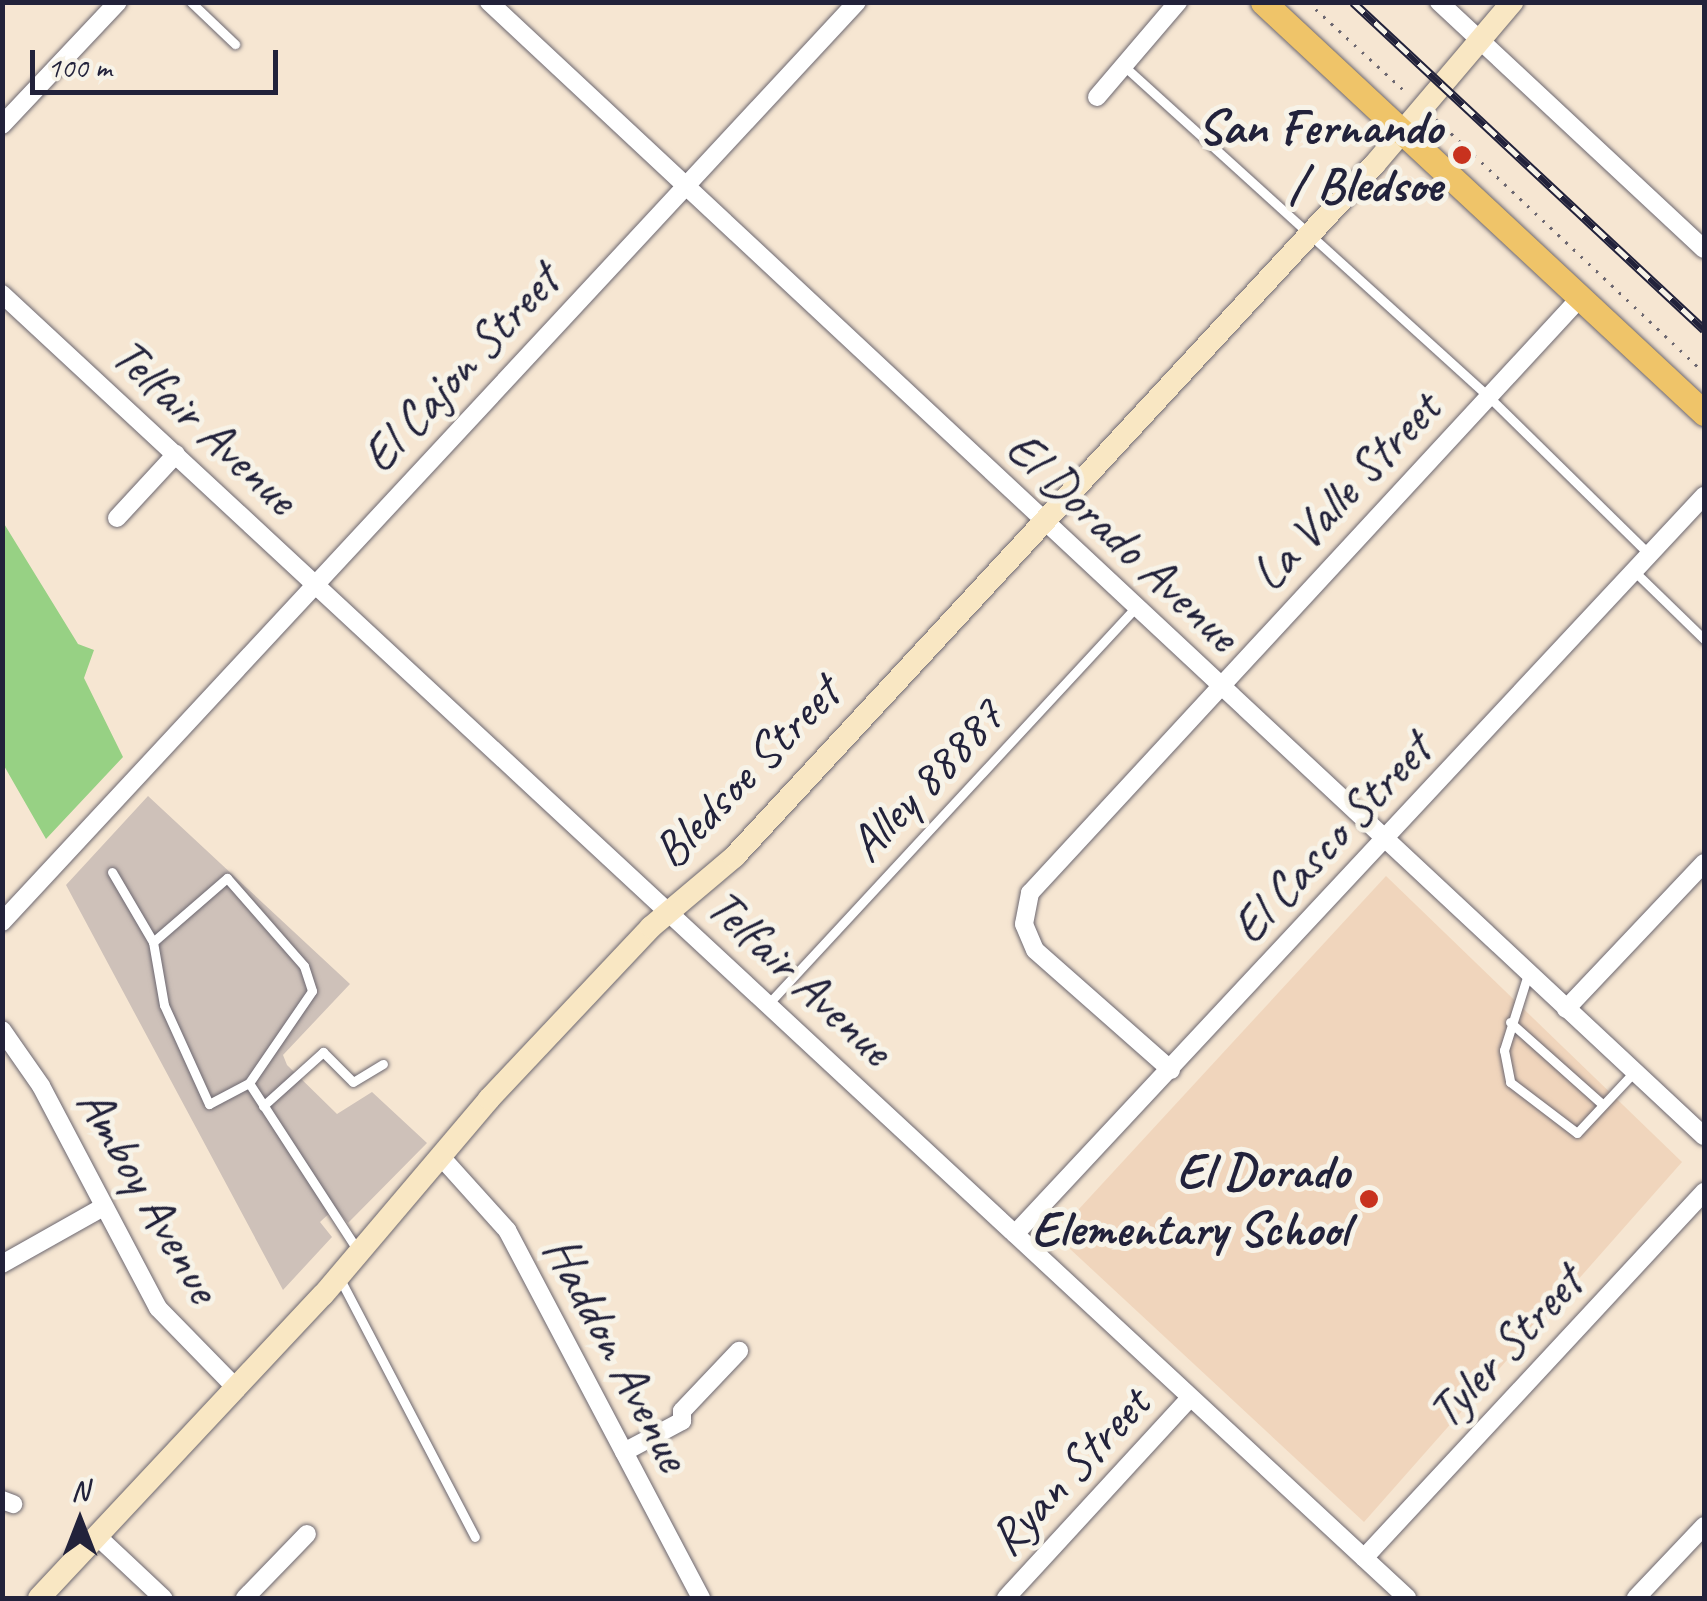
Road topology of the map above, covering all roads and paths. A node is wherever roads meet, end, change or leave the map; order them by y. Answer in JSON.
{"nodes":[{"id":1,"x":118,"y":2,"type":"edge"},
{"id":2,"x":191,"y":2,"type":"edge"},
{"id":3,"x":488,"y":2,"type":"edge"},
{"id":4,"x":857,"y":2,"type":"edge"},
{"id":5,"x":1178,"y":2,"type":"edge"},
{"id":6,"x":1263,"y":2,"type":"edge"},
{"id":7,"x":1308,"y":2,"type":"edge"},
{"id":8,"x":1439,"y":2,"type":"edge"},
{"id":9,"x":1512,"y":2,"type":"edge"},
{"id":10,"x":1478,"y":37,"type":"junction"},
{"id":11,"x":234,"y":44,"type":"dead end"},
{"id":12,"x":1124,"y":66,"type":"junction"},
{"id":13,"x":1387,"y":76,"type":"dead end"},
{"id":14,"x":1097,"y":97,"type":"dead end"},
{"id":15,"x":2,"y":125,"type":"edge"},
{"id":16,"x":1443,"y":126,"type":"dead end"},
{"id":17,"x":1402,"y":130,"type":"junction"},
{"id":18,"x":683,"y":187,"type":"junction"},
{"id":19,"x":1310,"y":232,"type":"junction"},
{"id":20,"x":1704,"y":249,"type":"edge"},
{"id":21,"x":2,"y":294,"type":"edge"},
{"id":22,"x":1580,"y":298,"type":"junction"},
{"id":23,"x":1704,"y":372,"type":"edge"},
{"id":24,"x":1488,"y":396,"type":"junction"},
{"id":25,"x":1704,"y":413,"type":"edge"},
{"id":26,"x":176,"y":454,"type":"junction"},
{"id":27,"x":1704,"y":496,"type":"edge"},
{"id":28,"x":116,"y":518,"type":"dead end"},
{"id":29,"x":1042,"y":520,"type":"junction"},
{"id":30,"x":1650,"y":554,"type":"junction"},
{"id":31,"x":1634,"y":571,"type":"junction"},
{"id":32,"x":315,"y":583,"type":"junction"},
{"id":33,"x":1136,"y":608,"type":"junction"},
{"id":34,"x":1704,"y":639,"type":"edge"},
{"id":35,"x":1221,"y":689,"type":"junction"},
{"id":36,"x":1384,"y":840,"type":"junction"},
{"id":37,"x":1704,"y":862,"type":"edge"},
{"id":38,"x":112,"y":872,"type":"dead end"},
{"id":39,"x":671,"y":912,"type":"junction"},
{"id":40,"x":4,"y":917,"type":"edge"},
{"id":41,"x":153,"y":942,"type":"junction"},
{"id":42,"x":1528,"y":974,"type":"junction"},
{"id":43,"x":770,"y":1002,"type":"junction"},
{"id":44,"x":1566,"y":1009,"type":"junction"},
{"id":45,"x":1510,"y":1022,"type":"junction"},
{"id":46,"x":2,"y":1030,"type":"edge"},
{"id":47,"x":384,"y":1064,"type":"dead end"},
{"id":48,"x":1172,"y":1070,"type":"junction"},
{"id":49,"x":1634,"y":1072,"type":"junction"},
{"id":50,"x":249,"y":1083,"type":"junction"},
{"id":51,"x":1602,"y":1103,"type":"junction"},
{"id":52,"x":263,"y":1106,"type":"junction"},
{"id":53,"x":1704,"y":1136,"type":"edge"},
{"id":54,"x":443,"y":1159,"type":"junction"},
{"id":55,"x":1704,"y":1192,"type":"edge"},
{"id":56,"x":103,"y":1207,"type":"junction"},
{"id":57,"x":1015,"y":1234,"type":"junction"},
{"id":58,"x":359,"y":1254,"type":"junction"},
{"id":59,"x":2,"y":1264,"type":"edge"},
{"id":60,"x":339,"y":1277,"type":"junction"},
{"id":61,"x":739,"y":1351,"type":"dead end"},
{"id":62,"x":237,"y":1389,"type":"junction"},
{"id":63,"x":1190,"y":1398,"type":"junction"},
{"id":64,"x":624,"y":1452,"type":"junction"},
{"id":65,"x":1704,"y":1526,"type":"edge"},
{"id":66,"x":307,"y":1534,"type":"dead end"},
{"id":67,"x":97,"y":1536,"type":"junction"},
{"id":68,"x":475,"y":1537,"type":"dead end"},
{"id":69,"x":1364,"y":1558,"type":"junction"},
{"id":70,"x":39,"y":1598,"type":"edge"},
{"id":71,"x":163,"y":1598,"type":"edge"},
{"id":72,"x":245,"y":1598,"type":"edge"},
{"id":73,"x":701,"y":1598,"type":"edge"},
{"id":74,"x":1006,"y":1598,"type":"edge"},
{"id":75,"x":1407,"y":1598,"type":"edge"},
{"id":76,"x":1636,"y":1598,"type":"edge"}],
"edges":[{"from":1,"to":15,"type":"street"},
{"from":2,"to":11,"type":"lane"},
{"from":3,"to":18,"type":"street","name":"El Dorado Avenue"},
{"from":4,"to":18,"type":"street","name":"El Cajon Street"},
{"from":5,"to":12,"type":"street"},
{"from":6,"to":17,"type":"main road"},
{"from":7,"to":13,"type":"path"},
{"from":8,"to":10,"type":"street"},
{"from":9,"to":10,"type":"street","name":"Bledsoe Street"},
{"from":10,"to":17,"type":"street","name":"Bledsoe Street"},
{"from":10,"to":20,"type":"street"},
{"from":12,"to":14,"type":"street"},
{"from":12,"to":19,"type":"lane"},
{"from":16,"to":23,"type":"path"},
{"from":17,"to":19,"type":"street","name":"Bledsoe Street"},
{"from":17,"to":22,"type":"main road"},
{"from":18,"to":29,"type":"street","name":"El Dorado Avenue"},
{"from":18,"to":32,"type":"street","name":"El Cajon Street"},
{"from":19,"to":24,"type":"lane"},
{"from":19,"to":29,"type":"street","name":"Bledsoe Street"},
{"from":21,"to":26,"type":"street","name":"Telfair Avenue"},
{"from":22,"to":24,"type":"street","name":"La Valle Street"},
{"from":22,"to":25,"type":"main road"},
{"from":24,"to":30,"type":"lane"},
{"from":24,"to":35,"type":"street","name":"La Valle Street"},
{"from":26,"to":28,"type":"street"},
{"from":26,"to":32,"type":"street","name":"Telfair Avenue"},
{"from":27,"to":30,"type":"street","name":"El Casco Street"},
{"from":29,"to":33,"type":"street","name":"El Dorado Avenue"},
{"from":29,"to":39,"type":"street","name":"Bledsoe Street"},
{"from":30,"to":31,"type":"street","name":"El Casco Street"},
{"from":31,"to":34,"type":"lane"},
{"from":31,"to":36,"type":"street","name":"El Casco Street"},
{"from":32,"to":39,"type":"street","name":"Telfair Avenue"},
{"from":32,"to":40,"type":"street","name":"El Cajon Street"},
{"from":33,"to":35,"type":"street","name":"El Dorado Avenue"},
{"from":33,"to":43,"type":"lane","name":"Alley 88887"},
{"from":35,"to":36,"type":"street","name":"El Dorado Avenue"},
{"from":35,"to":48,"type":"street","name":"La Valle Street"},
{"from":36,"to":42,"type":"street","name":"El Dorado Avenue"},
{"from":36,"to":48,"type":"street","name":"El Casco Street"},
{"from":37,"to":44,"type":"street"},
{"from":38,"to":41,"type":"lane"},
{"from":39,"to":43,"type":"street","name":"Telfair Avenue"},
{"from":39,"to":54,"type":"street","name":"Bledsoe Street"},
{"from":41,"to":50,"type":"lane"},
{"from":41,"to":50,"type":"lane"},
{"from":42,"to":44,"type":"street","name":"El Dorado Avenue"},
{"from":42,"to":45,"type":"lane"},
{"from":43,"to":57,"type":"street","name":"Telfair Avenue"},
{"from":44,"to":49,"type":"street","name":"El Dorado Avenue"},
{"from":45,"to":51,"type":"lane"},
{"from":45,"to":51,"type":"lane"},
{"from":46,"to":56,"type":"street","name":"Amboy Avenue"},
{"from":47,"to":52,"type":"lane"},
{"from":48,"to":57,"type":"street","name":"El Casco Street"},
{"from":49,"to":51,"type":"lane"},
{"from":49,"to":53,"type":"street","name":"El Dorado Avenue"},
{"from":50,"to":52,"type":"lane"},
{"from":52,"to":58,"type":"lane"},
{"from":54,"to":58,"type":"street","name":"Bledsoe Street"},
{"from":54,"to":64,"type":"street","name":"Haddon Avenue"},
{"from":55,"to":69,"type":"street","name":"Tyler Street"},
{"from":56,"to":59,"type":"street"},
{"from":56,"to":62,"type":"street","name":"Amboy Avenue"},
{"from":57,"to":63,"type":"street","name":"Telfair Avenue"},
{"from":58,"to":60,"type":"street","name":"Bledsoe Street"},
{"from":60,"to":62,"type":"street","name":"Bledsoe Street"},
{"from":60,"to":68,"type":"lane"},
{"from":61,"to":64,"type":"street"},
{"from":62,"to":67,"type":"street","name":"Bledsoe Street"},
{"from":63,"to":69,"type":"street","name":"Telfair Avenue"},
{"from":63,"to":74,"type":"street","name":"Ryan Street"},
{"from":64,"to":73,"type":"street","name":"Haddon Avenue"},
{"from":65,"to":76,"type":"street"},
{"from":66,"to":72,"type":"street"},
{"from":67,"to":70,"type":"street","name":"Bledsoe Street"},
{"from":67,"to":71,"type":"street"},
{"from":69,"to":75,"type":"street","name":"Telfair Avenue"}]}
